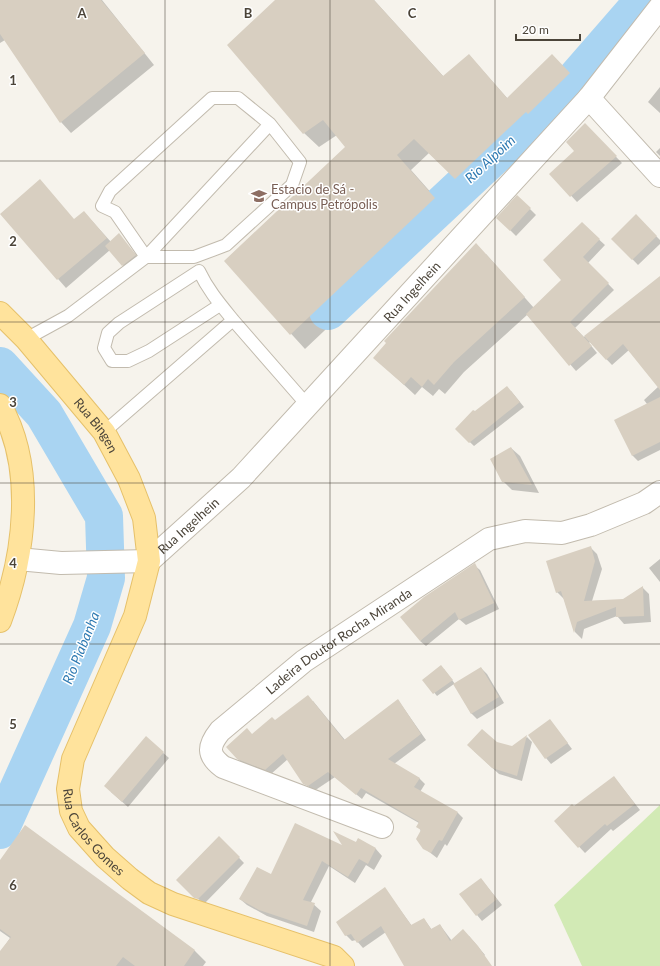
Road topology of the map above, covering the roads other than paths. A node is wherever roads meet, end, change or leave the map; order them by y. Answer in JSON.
{"nodes":[{"id":1,"x":660,"y":7,"type":"edge"},
{"id":2,"x":589,"y":98,"type":"junction"},
{"id":3,"x":270,"y":124,"type":"junction"},
{"id":4,"x":660,"y":176,"type":"edge"},
{"id":5,"x":146,"y":257,"type":"junction"},
{"id":6,"x":194,"y":257,"type":"junction"},
{"id":7,"x":199,"y":271,"type":"junction"},
{"id":8,"x":220,"y":305,"type":"junction"},
{"id":9,"x":0,"y":313,"type":"edge"},
{"id":10,"x":233,"y":320,"type":"junction"},
{"id":11,"x":26,"y":339,"type":"junction"},
{"id":12,"x":0,"y":405,"type":"edge"},
{"id":13,"x":308,"y":406,"type":"junction"},
{"id":14,"x":104,"y":432,"type":"junction"},
{"id":15,"x":660,"y":492,"type":"edge"},
{"id":16,"x":18,"y":559,"type":"junction"},
{"id":17,"x":149,"y":561,"type":"junction"},
{"id":18,"x":0,"y":621,"type":"edge"},
{"id":19,"x":382,"y":827,"type":"dead end"},
{"id":20,"x":343,"y":966,"type":"edge"}],
"edges":[{"from":1,"to":2,"type":"street","name":"Rua Ingelhein"},
{"from":2,"to":4,"type":"street"},
{"from":2,"to":13,"type":"street","name":"Rua Ingelhein"},
{"from":3,"to":5,"type":"lane"},
{"from":3,"to":5,"type":"lane"},
{"from":3,"to":6,"type":"lane"},
{"from":5,"to":6,"type":"lane"},
{"from":5,"to":11,"type":"lane"},
{"from":6,"to":7,"type":"lane"},
{"from":7,"to":8,"type":"lane"},
{"from":7,"to":8,"type":"lane"},
{"from":8,"to":10,"type":"lane"},
{"from":9,"to":11,"type":"main road","name":"Rua Bingen"},
{"from":10,"to":13,"type":"lane"},
{"from":10,"to":14,"type":"lane"},
{"from":11,"to":14,"type":"main road","name":"Rua Bingen"},
{"from":12,"to":16,"type":"main road"},
{"from":13,"to":17,"type":"street","name":"Rua Ingelhein"},
{"from":14,"to":17,"type":"main road","name":"Rua Bingen"},
{"from":15,"to":19,"type":"street","name":"Ladeira Doutor Rocha Miranda"},
{"from":16,"to":17,"type":"street"},
{"from":16,"to":18,"type":"main road"},
{"from":17,"to":20,"type":"main road","name":"Rua Carlos Gomes"}]}
